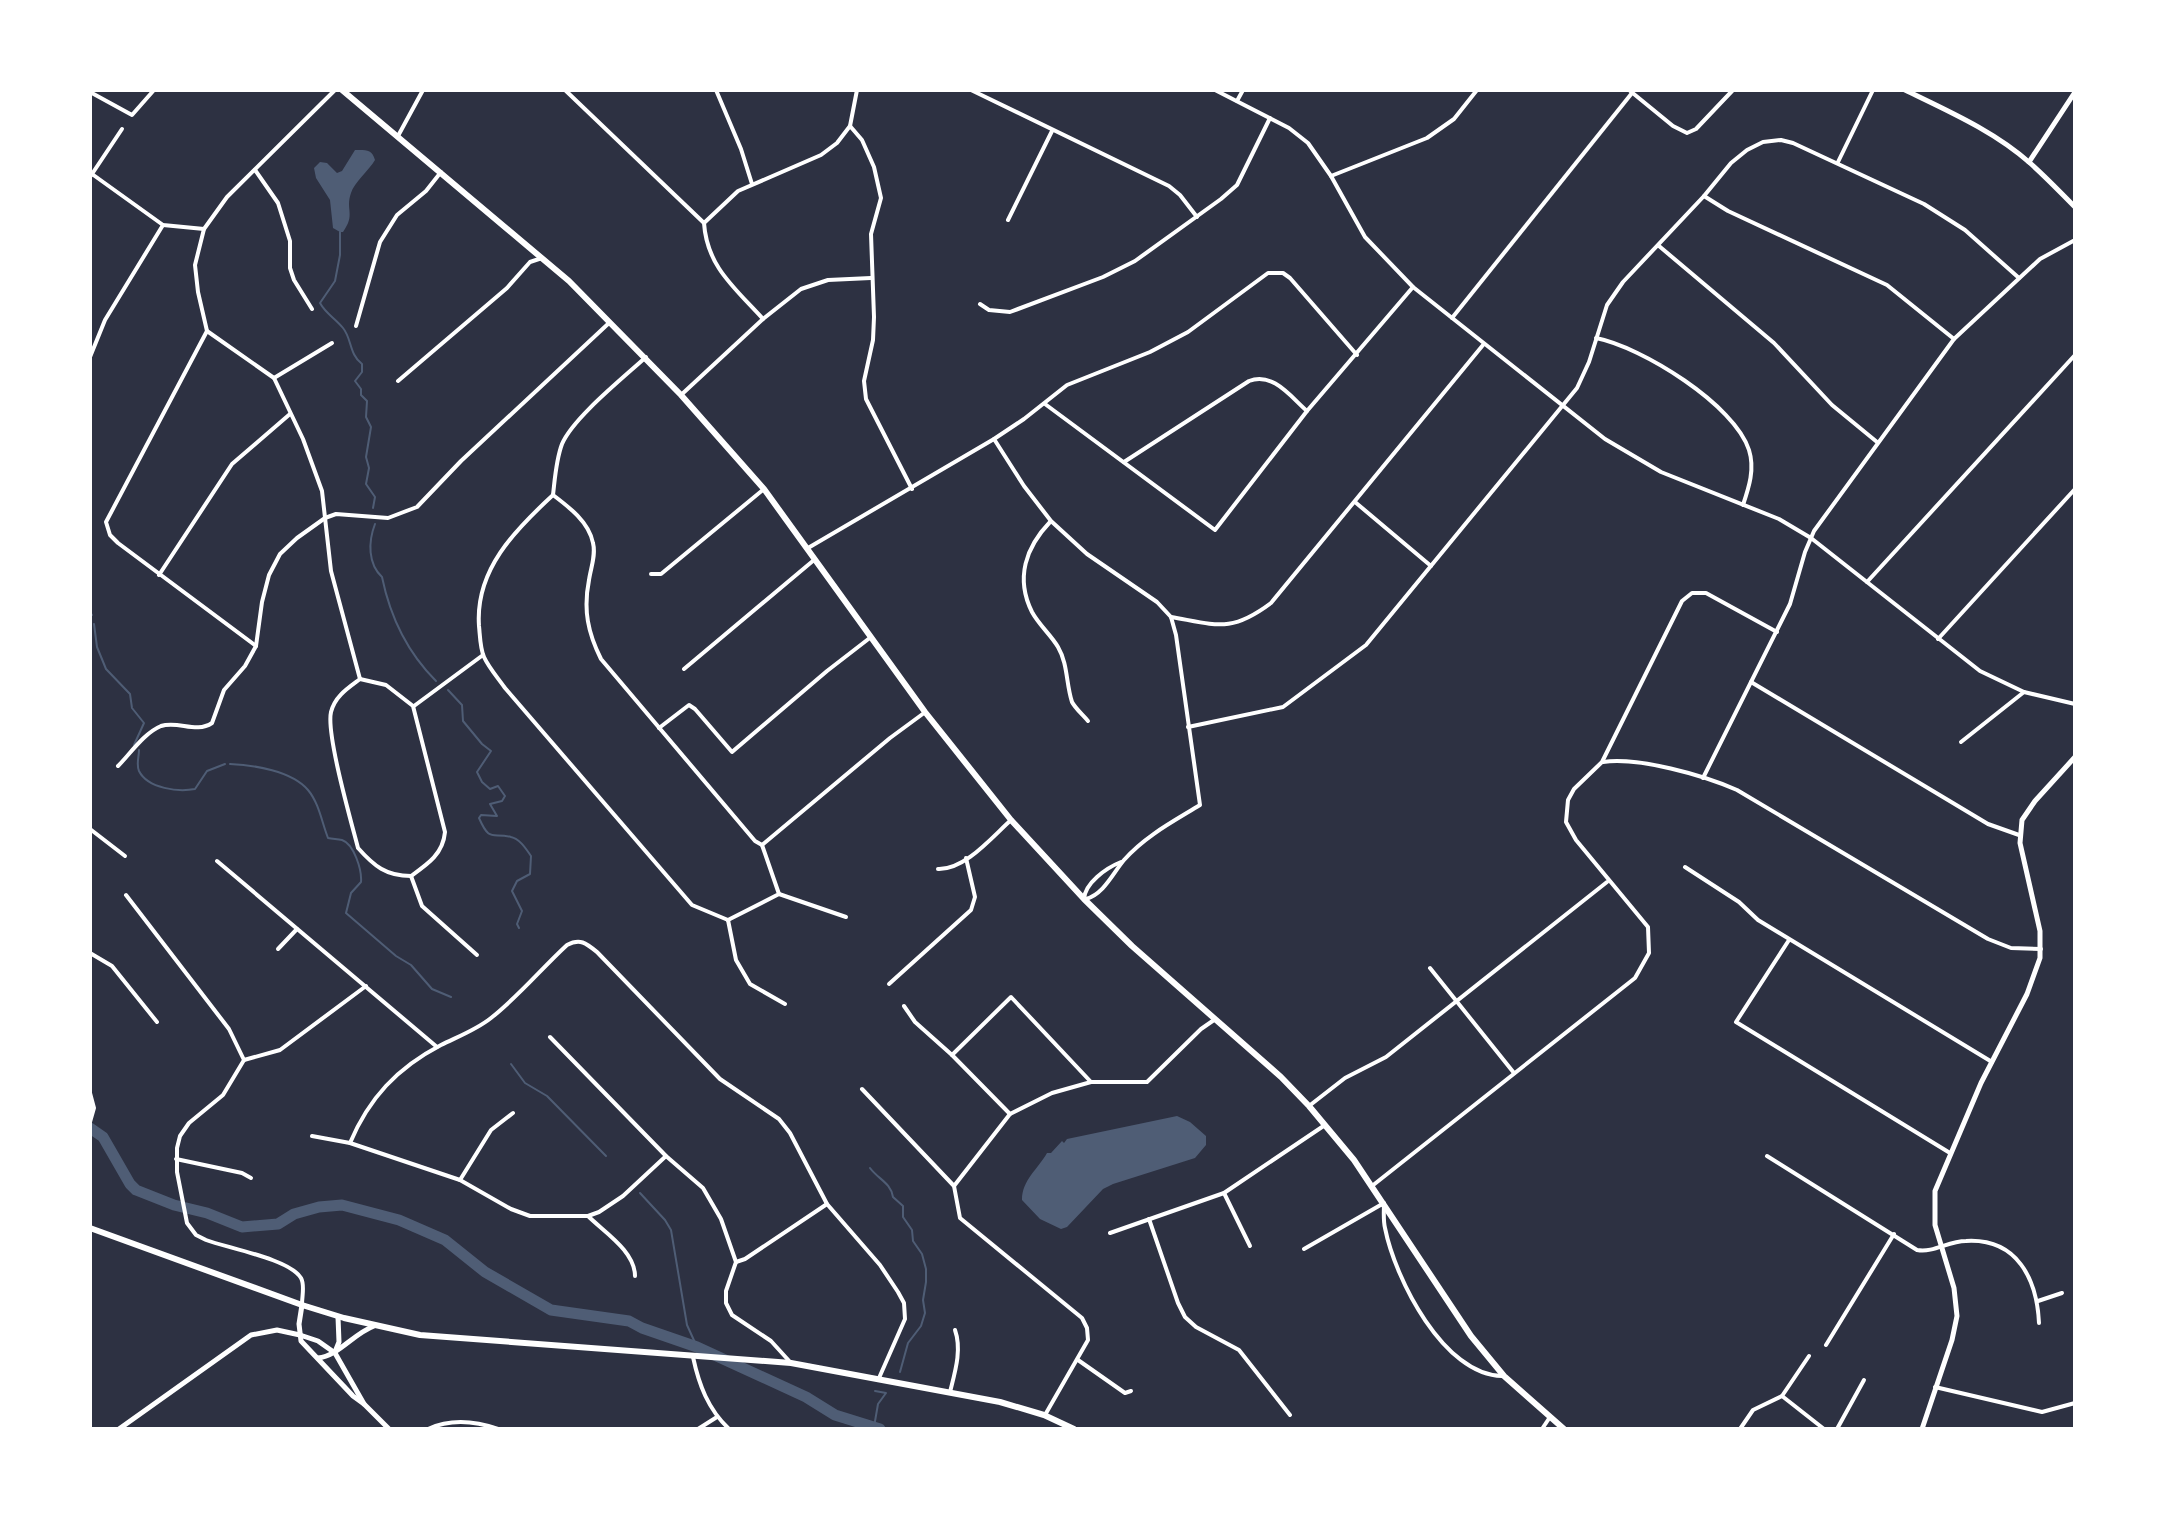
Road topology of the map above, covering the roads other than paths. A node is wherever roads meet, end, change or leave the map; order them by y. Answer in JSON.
{"nodes":[{"id":1,"x":154,"y":90,"type":"edge"},
{"id":2,"x":335,"y":90,"type":"edge"},
{"id":3,"x":342,"y":90,"type":"edge"},
{"id":4,"x":423,"y":90,"type":"edge"},
{"id":5,"x":565,"y":90,"type":"edge"},
{"id":6,"x":716,"y":90,"type":"edge"},
{"id":7,"x":857,"y":90,"type":"edge"},
{"id":8,"x":971,"y":90,"type":"edge"},
{"id":9,"x":1215,"y":90,"type":"edge"},
{"id":10,"x":1243,"y":90,"type":"edge"},
{"id":11,"x":1477,"y":90,"type":"edge"},
{"id":12,"x":1733,"y":90,"type":"edge"},
{"id":13,"x":1873,"y":90,"type":"edge"},
{"id":14,"x":1905,"y":90,"type":"edge"},
{"id":15,"x":1630,"y":91,"type":"edge"},
{"id":16,"x":90,"y":92,"type":"edge"},
{"id":17,"x":2075,"y":92,"type":"edge"},
{"id":18,"x":1237,"y":101,"type":"junction"},
{"id":19,"x":1270,"y":118,"type":"junction"},
{"id":20,"x":850,"y":126,"type":"junction"},
{"id":21,"x":122,"y":129,"type":"dead end"},
{"id":22,"x":1052,"y":131,"type":"junction"},
{"id":23,"x":398,"y":136,"type":"junction"},
{"id":24,"x":1838,"y":162,"type":"junction"},
{"id":25,"x":2029,"y":162,"type":"junction"},
{"id":26,"x":255,"y":170,"type":"junction"},
{"id":27,"x":441,"y":172,"type":"junction"},
{"id":28,"x":91,"y":175,"type":"edge"},
{"id":29,"x":1331,"y":176,"type":"junction"},
{"id":30,"x":752,"y":184,"type":"junction"},
{"id":31,"x":1704,"y":196,"type":"junction"},
{"id":32,"x":2075,"y":207,"type":"edge"},
{"id":33,"x":1197,"y":217,"type":"junction"},
{"id":34,"x":1008,"y":220,"type":"dead end"},
{"id":35,"x":704,"y":223,"type":"junction"},
{"id":36,"x":163,"y":225,"type":"junction"},
{"id":37,"x":204,"y":229,"type":"junction"},
{"id":38,"x":2075,"y":240,"type":"edge"},
{"id":39,"x":1659,"y":245,"type":"junction"},
{"id":40,"x":542,"y":258,"type":"junction"},
{"id":41,"x":871,"y":278,"type":"junction"},
{"id":42,"x":2019,"y":278,"type":"junction"},
{"id":43,"x":1413,"y":287,"type":"junction"},
{"id":44,"x":980,"y":304,"type":"dead end"},
{"id":45,"x":312,"y":309,"type":"dead end"},
{"id":46,"x":1452,"y":318,"type":"junction"},
{"id":47,"x":763,"y":319,"type":"junction"},
{"id":48,"x":611,"y":322,"type":"junction"},
{"id":49,"x":356,"y":326,"type":"dead end"},
{"id":50,"x":207,"y":331,"type":"junction"},
{"id":51,"x":1596,"y":338,"type":"junction"},
{"id":52,"x":1954,"y":339,"type":"junction"},
{"id":53,"x":332,"y":343,"type":"dead end"},
{"id":54,"x":1483,"y":345,"type":"junction"},
{"id":55,"x":1357,"y":355,"type":"junction"},
{"id":56,"x":2075,"y":355,"type":"edge"},
{"id":57,"x":90,"y":357,"type":"edge"},
{"id":58,"x":646,"y":357,"type":"junction"},
{"id":59,"x":274,"y":378,"type":"junction"},
{"id":60,"x":398,"y":381,"type":"dead end"},
{"id":61,"x":681,"y":395,"type":"junction"},
{"id":62,"x":1044,"y":404,"type":"junction"},
{"id":63,"x":1562,"y":407,"type":"junction"},
{"id":64,"x":1307,"y":411,"type":"junction"},
{"id":65,"x":290,"y":414,"type":"junction"},
{"id":66,"x":994,"y":439,"type":"junction"},
{"id":67,"x":1877,"y":442,"type":"junction"},
{"id":68,"x":1124,"y":462,"type":"junction"},
{"id":69,"x":764,"y":489,"type":"junction"},
{"id":70,"x":912,"y":489,"type":"junction"},
{"id":71,"x":2075,"y":489,"type":"edge"},
{"id":72,"x":553,"y":495,"type":"junction"},
{"id":73,"x":1355,"y":502,"type":"junction"},
{"id":74,"x":1743,"y":505,"type":"junction"},
{"id":75,"x":325,"y":518,"type":"junction"},
{"id":76,"x":1051,"y":521,"type":"junction"},
{"id":77,"x":1811,"y":538,"type":"junction"},
{"id":78,"x":808,"y":548,"type":"junction"},
{"id":79,"x":816,"y":559,"type":"junction"},
{"id":80,"x":1431,"y":566,"type":"junction"},
{"id":81,"x":651,"y":574,"type":"dead end"},
{"id":82,"x":159,"y":575,"type":"junction"},
{"id":83,"x":1867,"y":582,"type":"junction"},
{"id":84,"x":1171,"y":617,"type":"junction"},
{"id":85,"x":1777,"y":632,"type":"junction"},
{"id":86,"x":871,"y":636,"type":"junction"},
{"id":87,"x":1938,"y":639,"type":"junction"},
{"id":88,"x":256,"y":646,"type":"junction"},
{"id":89,"x":483,"y":655,"type":"junction"},
{"id":90,"x":684,"y":669,"type":"dead end"},
{"id":91,"x":360,"y":679,"type":"junction"},
{"id":92,"x":1751,"y":682,"type":"junction"},
{"id":93,"x":2024,"y":692,"type":"junction"},
{"id":94,"x":2075,"y":704,"type":"edge"},
{"id":95,"x":413,"y":706,"type":"junction"},
{"id":96,"x":925,"y":712,"type":"junction"},
{"id":97,"x":1088,"y":721,"type":"dead end"},
{"id":98,"x":1188,"y":727,"type":"junction"},
{"id":99,"x":659,"y":728,"type":"junction"},
{"id":100,"x":1961,"y":742,"type":"dead end"},
{"id":101,"x":2075,"y":757,"type":"edge"},
{"id":102,"x":1602,"y":762,"type":"junction"},
{"id":103,"x":118,"y":766,"type":"dead end"},
{"id":104,"x":1703,"y":778,"type":"junction"},
{"id":105,"x":1011,"y":820,"type":"junction"},
{"id":106,"x":90,"y":829,"type":"edge"},
{"id":107,"x":2019,"y":835,"type":"junction"},
{"id":108,"x":762,"y":845,"type":"junction"},
{"id":109,"x":125,"y":856,"type":"dead end"},
{"id":110,"x":966,"y":858,"type":"junction"},
{"id":111,"x":217,"y":861,"type":"dead end"},
{"id":112,"x":1123,"y":861,"type":"junction"},
{"id":113,"x":1685,"y":867,"type":"dead end"},
{"id":114,"x":938,"y":869,"type":"dead end"},
{"id":115,"x":411,"y":876,"type":"junction"},
{"id":116,"x":1608,"y":882,"type":"junction"},
{"id":117,"x":779,"y":894,"type":"junction"},
{"id":118,"x":126,"y":895,"type":"dead end"},
{"id":119,"x":1084,"y":899,"type":"junction"},
{"id":120,"x":846,"y":917,"type":"dead end"},
{"id":121,"x":728,"y":920,"type":"junction"},
{"id":122,"x":297,"y":929,"type":"junction"},
{"id":123,"x":1789,"y":940,"type":"junction"},
{"id":124,"x":278,"y":949,"type":"dead end"},
{"id":125,"x":2041,"y":949,"type":"junction"},
{"id":126,"x":90,"y":953,"type":"edge"},
{"id":127,"x":477,"y":955,"type":"dead end"},
{"id":128,"x":1430,"y":968,"type":"dead end"},
{"id":129,"x":889,"y":984,"type":"dead end"},
{"id":130,"x":366,"y":986,"type":"junction"},
{"id":131,"x":1456,"y":1002,"type":"junction"},
{"id":132,"x":785,"y":1004,"type":"dead end"},
{"id":133,"x":904,"y":1006,"type":"dead end"},
{"id":134,"x":1216,"y":1019,"type":"junction"},
{"id":135,"x":157,"y":1022,"type":"dead end"},
{"id":136,"x":550,"y":1037,"type":"dead end"},
{"id":137,"x":437,"y":1047,"type":"junction"},
{"id":138,"x":952,"y":1055,"type":"junction"},
{"id":139,"x":244,"y":1060,"type":"junction"},
{"id":140,"x":1992,"y":1062,"type":"junction"},
{"id":141,"x":1514,"y":1073,"type":"junction"},
{"id":142,"x":1091,"y":1082,"type":"junction"},
{"id":143,"x":862,"y":1089,"type":"dead end"},
{"id":144,"x":90,"y":1093,"type":"edge"},
{"id":145,"x":1309,"y":1106,"type":"junction"},
{"id":146,"x":513,"y":1113,"type":"dead end"},
{"id":147,"x":1010,"y":1114,"type":"junction"},
{"id":148,"x":90,"y":1122,"type":"edge"},
{"id":149,"x":1325,"y":1125,"type":"junction"},
{"id":150,"x":312,"y":1136,"type":"dead end"},
{"id":151,"x":350,"y":1143,"type":"junction"},
{"id":152,"x":1950,"y":1153,"type":"junction"},
{"id":153,"x":666,"y":1156,"type":"junction"},
{"id":154,"x":1767,"y":1156,"type":"dead end"},
{"id":155,"x":176,"y":1159,"type":"junction"},
{"id":156,"x":251,"y":1178,"type":"dead end"},
{"id":157,"x":460,"y":1180,"type":"junction"},
{"id":158,"x":954,"y":1186,"type":"junction"},
{"id":159,"x":1372,"y":1186,"type":"junction"},
{"id":160,"x":1224,"y":1193,"type":"junction"},
{"id":161,"x":1384,"y":1203,"type":"junction"},
{"id":162,"x":827,"y":1204,"type":"junction"},
{"id":163,"x":588,"y":1216,"type":"junction"},
{"id":164,"x":1149,"y":1219,"type":"junction"},
{"id":165,"x":90,"y":1228,"type":"edge"},
{"id":166,"x":1110,"y":1233,"type":"dead end"},
{"id":167,"x":1894,"y":1234,"type":"junction"},
{"id":168,"x":1250,"y":1246,"type":"dead end"},
{"id":169,"x":1941,"y":1246,"type":"junction"},
{"id":170,"x":1304,"y":1249,"type":"dead end"},
{"id":171,"x":736,"y":1262,"type":"junction"},
{"id":172,"x":635,"y":1276,"type":"dead end"},
{"id":173,"x":2062,"y":1293,"type":"dead end"},
{"id":174,"x":2038,"y":1301,"type":"junction"},
{"id":175,"x":302,"y":1305,"type":"junction"},
{"id":176,"x":338,"y":1317,"type":"junction"},
{"id":177,"x":2039,"y":1323,"type":"dead end"},
{"id":178,"x":374,"y":1326,"type":"junction"},
{"id":179,"x":955,"y":1330,"type":"dead end"},
{"id":180,"x":300,"y":1335,"type":"junction"},
{"id":181,"x":1826,"y":1345,"type":"dead end"},
{"id":182,"x":335,"y":1353,"type":"junction"},
{"id":183,"x":1809,"y":1356,"type":"dead end"},
{"id":184,"x":693,"y":1357,"type":"junction"},
{"id":185,"x":318,"y":1358,"type":"junction"},
{"id":186,"x":1078,"y":1360,"type":"junction"},
{"id":187,"x":791,"y":1363,"type":"junction"},
{"id":188,"x":1504,"y":1376,"type":"junction"},
{"id":189,"x":879,"y":1378,"type":"junction"},
{"id":190,"x":1864,"y":1380,"type":"dead end"},
{"id":191,"x":1935,"y":1387,"type":"junction"},
{"id":192,"x":1131,"y":1391,"type":"dead end"},
{"id":193,"x":950,"y":1392,"type":"junction"},
{"id":194,"x":1782,"y":1396,"type":"junction"},
{"id":195,"x":2075,"y":1403,"type":"edge"},
{"id":196,"x":364,"y":1404,"type":"junction"},
{"id":197,"x":1044,"y":1415,"type":"junction"},
{"id":198,"x":1290,"y":1415,"type":"dead end"},
{"id":199,"x":717,"y":1417,"type":"junction"},
{"id":200,"x":1550,"y":1417,"type":"junction"},
{"id":201,"x":119,"y":1429,"type":"edge"},
{"id":202,"x":389,"y":1429,"type":"edge"},
{"id":203,"x":428,"y":1429,"type":"edge"},
{"id":204,"x":498,"y":1429,"type":"edge"},
{"id":205,"x":698,"y":1429,"type":"edge"},
{"id":206,"x":729,"y":1429,"type":"edge"},
{"id":207,"x":1074,"y":1429,"type":"edge"},
{"id":208,"x":1542,"y":1429,"type":"edge"},
{"id":209,"x":1564,"y":1429,"type":"edge"},
{"id":210,"x":1740,"y":1429,"type":"edge"},
{"id":211,"x":1824,"y":1429,"type":"edge"},
{"id":212,"x":1837,"y":1429,"type":"edge"},
{"id":213,"x":1922,"y":1429,"type":"edge"}],
"edges":[{"from":1,"to":16,"type":"street"},
{"from":2,"to":26,"type":"street"},
{"from":3,"to":23,"type":"main road"},
{"from":4,"to":23,"type":"street"},
{"from":5,"to":35,"type":"street"},
{"from":6,"to":30,"type":"street"},
{"from":7,"to":20,"type":"street"},
{"from":8,"to":22,"type":"street"},
{"from":9,"to":18,"type":"street"},
{"from":10,"to":18,"type":"street"},
{"from":11,"to":29,"type":"street"},
{"from":12,"to":15,"type":"street"},
{"from":13,"to":24,"type":"street"},
{"from":14,"to":25,"type":"street"},
{"from":15,"to":46,"type":"street"},
{"from":17,"to":25,"type":"street"},
{"from":18,"to":19,"type":"street"},
{"from":19,"to":29,"type":"street"},
{"from":19,"to":33,"type":"street"},
{"from":20,"to":30,"type":"street"},
{"from":20,"to":41,"type":"street"},
{"from":21,"to":28,"type":"street"},
{"from":22,"to":33,"type":"street"},
{"from":22,"to":34,"type":"street"},
{"from":23,"to":27,"type":"main road"},
{"from":24,"to":31,"type":"street"},
{"from":24,"to":42,"type":"street"},
{"from":25,"to":32,"type":"street"},
{"from":26,"to":37,"type":"street"},
{"from":26,"to":45,"type":"street"},
{"from":27,"to":40,"type":"main road"},
{"from":27,"to":49,"type":"street"},
{"from":28,"to":36,"type":"street"},
{"from":29,"to":43,"type":"street"},
{"from":30,"to":35,"type":"street"},
{"from":31,"to":39,"type":"street"},
{"from":31,"to":52,"type":"street"},
{"from":33,"to":44,"type":"street"},
{"from":35,"to":47,"type":"street"},
{"from":36,"to":37,"type":"street"},
{"from":36,"to":57,"type":"street"},
{"from":37,"to":50,"type":"street"},
{"from":38,"to":42,"type":"street"},
{"from":39,"to":51,"type":"street"},
{"from":39,"to":67,"type":"street"},
{"from":40,"to":48,"type":"main road"},
{"from":40,"to":60,"type":"street"},
{"from":41,"to":47,"type":"street"},
{"from":41,"to":70,"type":"street"},
{"from":42,"to":52,"type":"street"},
{"from":43,"to":46,"type":"street"},
{"from":43,"to":55,"type":"street"},
{"from":46,"to":54,"type":"street"},
{"from":47,"to":61,"type":"street"},
{"from":48,"to":58,"type":"main road"},
{"from":48,"to":75,"type":"street"},
{"from":50,"to":59,"type":"street"},
{"from":50,"to":82,"type":"street"},
{"from":51,"to":63,"type":"street"},
{"from":51,"to":74,"type":"street"},
{"from":52,"to":67,"type":"street"},
{"from":53,"to":59,"type":"street"},
{"from":54,"to":63,"type":"street"},
{"from":54,"to":73,"type":"street"},
{"from":55,"to":62,"type":"street"},
{"from":55,"to":64,"type":"street"},
{"from":56,"to":83,"type":"street"},
{"from":58,"to":61,"type":"main road"},
{"from":58,"to":72,"type":"street"},
{"from":59,"to":65,"type":"street"},
{"from":61,"to":69,"type":"main road"},
{"from":62,"to":66,"type":"street"},
{"from":62,"to":68,"type":"street"},
{"from":63,"to":74,"type":"street"},
{"from":63,"to":80,"type":"street"},
{"from":64,"to":68,"type":"street"},
{"from":64,"to":68,"type":"street"},
{"from":65,"to":75,"type":"street"},
{"from":65,"to":82,"type":"street"},
{"from":66,"to":70,"type":"street"},
{"from":66,"to":76,"type":"street"},
{"from":67,"to":77,"type":"street"},
{"from":69,"to":78,"type":"main road"},
{"from":69,"to":81,"type":"street"},
{"from":70,"to":78,"type":"street"},
{"from":71,"to":87,"type":"street"},
{"from":72,"to":89,"type":"street"},
{"from":72,"to":99,"type":"street"},
{"from":73,"to":80,"type":"street"},
{"from":73,"to":84,"type":"street"},
{"from":74,"to":77,"type":"street"},
{"from":75,"to":88,"type":"street"},
{"from":75,"to":91,"type":"street"},
{"from":76,"to":84,"type":"street"},
{"from":76,"to":97,"type":"street"},
{"from":77,"to":83,"type":"street"},
{"from":77,"to":85,"type":"street"},
{"from":78,"to":79,"type":"main road"},
{"from":79,"to":86,"type":"main road"},
{"from":79,"to":90,"type":"street"},
{"from":80,"to":98,"type":"street"},
{"from":82,"to":88,"type":"street"},
{"from":83,"to":87,"type":"street"},
{"from":84,"to":98,"type":"street"},
{"from":85,"to":92,"type":"street"},
{"from":85,"to":102,"type":"street"},
{"from":86,"to":96,"type":"main road"},
{"from":86,"to":99,"type":"street"},
{"from":87,"to":93,"type":"street"},
{"from":88,"to":103,"type":"street"},
{"from":89,"to":95,"type":"street"},
{"from":89,"to":121,"type":"street"},
{"from":91,"to":95,"type":"street"},
{"from":91,"to":115,"type":"street"},
{"from":92,"to":104,"type":"street"},
{"from":92,"to":107,"type":"street"},
{"from":93,"to":94,"type":"street"},
{"from":93,"to":100,"type":"street"},
{"from":95,"to":115,"type":"street"},
{"from":96,"to":105,"type":"main road"},
{"from":96,"to":108,"type":"street"},
{"from":98,"to":112,"type":"street"},
{"from":99,"to":108,"type":"street"},
{"from":101,"to":107,"type":"street"},
{"from":102,"to":104,"type":"street"},
{"from":102,"to":116,"type":"street"},
{"from":104,"to":125,"type":"street"},
{"from":105,"to":110,"type":"street"},
{"from":105,"to":119,"type":"main road"},
{"from":106,"to":109,"type":"street"},
{"from":107,"to":125,"type":"street"},
{"from":108,"to":117,"type":"street"},
{"from":110,"to":114,"type":"street"},
{"from":110,"to":129,"type":"street"},
{"from":111,"to":122,"type":"street"},
{"from":112,"to":119,"type":"street"},
{"from":112,"to":119,"type":"street"},
{"from":113,"to":123,"type":"street"},
{"from":115,"to":127,"type":"street"},
{"from":116,"to":131,"type":"street"},
{"from":116,"to":141,"type":"street"},
{"from":117,"to":120,"type":"street"},
{"from":117,"to":121,"type":"street"},
{"from":118,"to":139,"type":"street"},
{"from":119,"to":134,"type":"main road"},
{"from":121,"to":132,"type":"street"},
{"from":122,"to":124,"type":"street"},
{"from":122,"to":130,"type":"street"},
{"from":123,"to":140,"type":"street"},
{"from":123,"to":152,"type":"street"},
{"from":125,"to":140,"type":"street"},
{"from":126,"to":135,"type":"street"},
{"from":128,"to":131,"type":"street"},
{"from":130,"to":137,"type":"street"},
{"from":130,"to":139,"type":"street"},
{"from":131,"to":141,"type":"street"},
{"from":131,"to":145,"type":"street"},
{"from":133,"to":138,"type":"street"},
{"from":134,"to":142,"type":"street"},
{"from":134,"to":145,"type":"main road"},
{"from":136,"to":153,"type":"street"},
{"from":137,"to":151,"type":"street"},
{"from":137,"to":162,"type":"street"},
{"from":138,"to":142,"type":"street"},
{"from":138,"to":147,"type":"street"},
{"from":139,"to":155,"type":"street"},
{"from":140,"to":152,"type":"street"},
{"from":141,"to":159,"type":"street"},
{"from":142,"to":147,"type":"street"},
{"from":143,"to":158,"type":"street"},
{"from":144,"to":148,"type":"street"},
{"from":145,"to":149,"type":"main road"},
{"from":146,"to":157,"type":"street"},
{"from":147,"to":158,"type":"street"},
{"from":149,"to":159,"type":"main road"},
{"from":149,"to":160,"type":"street"},
{"from":150,"to":151,"type":"street"},
{"from":151,"to":157,"type":"street"},
{"from":152,"to":169,"type":"street"},
{"from":153,"to":163,"type":"street"},
{"from":153,"to":171,"type":"street"},
{"from":154,"to":167,"type":"street"},
{"from":155,"to":156,"type":"street"},
{"from":155,"to":175,"type":"street"},
{"from":157,"to":163,"type":"street"},
{"from":158,"to":186,"type":"street"},
{"from":159,"to":161,"type":"main road"},
{"from":160,"to":164,"type":"street"},
{"from":160,"to":168,"type":"street"},
{"from":161,"to":170,"type":"street"},
{"from":161,"to":188,"type":"main road"},
{"from":161,"to":188,"type":"street"},
{"from":162,"to":171,"type":"street"},
{"from":162,"to":189,"type":"street"},
{"from":163,"to":172,"type":"street"},
{"from":164,"to":166,"type":"street"},
{"from":164,"to":198,"type":"street"},
{"from":165,"to":175,"type":"main road"},
{"from":167,"to":169,"type":"street"},
{"from":167,"to":181,"type":"street"},
{"from":169,"to":174,"type":"street"},
{"from":169,"to":191,"type":"street"},
{"from":171,"to":187,"type":"street"},
{"from":173,"to":174,"type":"street"},
{"from":174,"to":177,"type":"street"},
{"from":175,"to":176,"type":"main road"},
{"from":175,"to":180,"type":"street"},
{"from":176,"to":178,"type":"main road"},
{"from":176,"to":182,"type":"street"},
{"from":178,"to":182,"type":"street"},
{"from":178,"to":184,"type":"main road"},
{"from":179,"to":193,"type":"street"},
{"from":180,"to":182,"type":"street"},
{"from":180,"to":185,"type":"street"},
{"from":180,"to":201,"type":"street"},
{"from":182,"to":185,"type":"street"},
{"from":182,"to":196,"type":"street"},
{"from":183,"to":194,"type":"street"},
{"from":184,"to":187,"type":"main road"},
{"from":184,"to":199,"type":"street"},
{"from":185,"to":196,"type":"street"},
{"from":186,"to":192,"type":"street"},
{"from":186,"to":197,"type":"street"},
{"from":187,"to":189,"type":"main road"},
{"from":188,"to":200,"type":"main road"},
{"from":189,"to":193,"type":"main road"},
{"from":190,"to":212,"type":"street"},
{"from":191,"to":195,"type":"street"},
{"from":191,"to":213,"type":"street"},
{"from":193,"to":197,"type":"main road"},
{"from":194,"to":210,"type":"street"},
{"from":194,"to":211,"type":"street"},
{"from":196,"to":202,"type":"street"},
{"from":197,"to":207,"type":"main road"},
{"from":199,"to":205,"type":"street"},
{"from":199,"to":206,"type":"street"},
{"from":200,"to":208,"type":"street"},
{"from":200,"to":209,"type":"main road"},
{"from":203,"to":204,"type":"street"}]}
